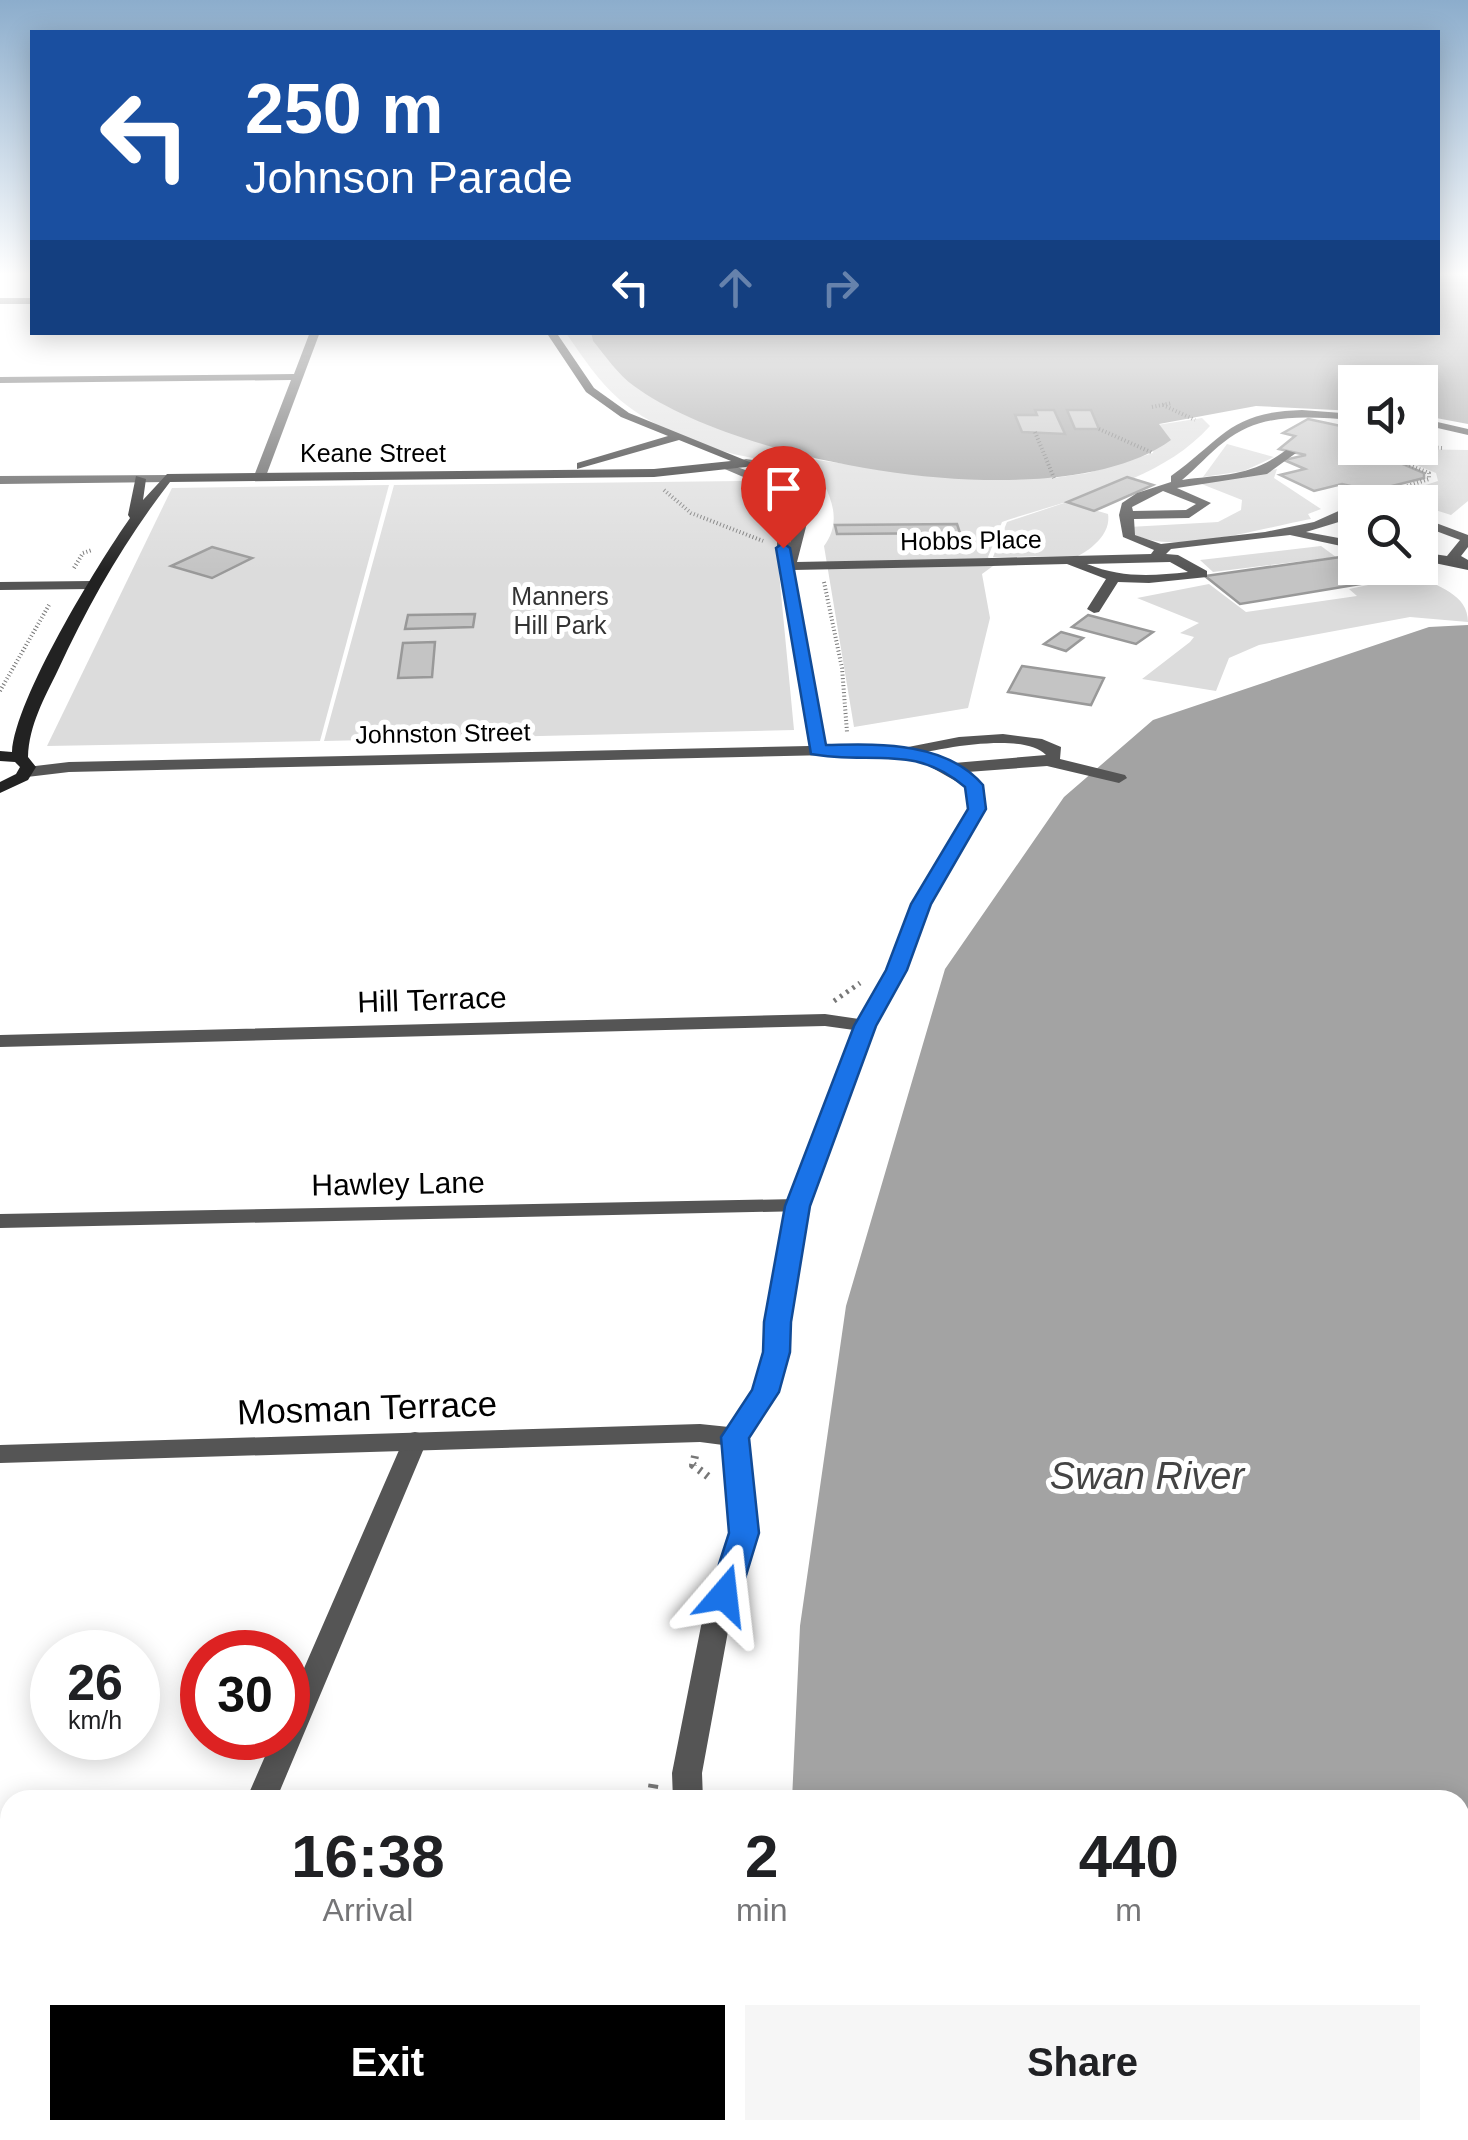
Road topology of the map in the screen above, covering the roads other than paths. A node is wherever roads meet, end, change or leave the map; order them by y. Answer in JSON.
{"nodes":[{"id":1,"x":299,"y":372,"type":"edge"},
{"id":2,"x":578,"y":372,"type":"edge"},
{"id":3,"x":297,"y":377,"type":"junction"},
{"id":4,"x":0,"y":380,"type":"edge"},
{"id":5,"x":1338,"y":415,"type":"edge"},
{"id":6,"x":1438,"y":425,"type":"edge"},
{"id":7,"x":1468,"y":432,"type":"edge"},
{"id":8,"x":674,"y":438,"type":"junction"},
{"id":9,"x":1290,"y":453,"type":"dead end"},
{"id":10,"x":746,"y":463,"type":"junction"},
{"id":11,"x":726,"y":467,"type":"junction"},
{"id":12,"x":525,"y":474,"type":"junction"},
{"id":13,"x":260,"y":476,"type":"junction"},
{"id":14,"x":140,"y":478,"type":"junction"},
{"id":15,"x":167,"y":478,"type":"junction"},
{"id":16,"x":0,"y":480,"type":"edge"},
{"id":17,"x":1166,"y":484,"type":"junction"},
{"id":18,"x":1328,"y":494,"type":"dead end"},
{"id":19,"x":1338,"y":496,"type":"edge"},
{"id":20,"x":1125,"y":515,"type":"junction"},
{"id":21,"x":133,"y":517,"type":"junction"},
{"id":22,"x":1338,"y":518,"type":"edge"},
{"id":23,"x":1438,"y":528,"type":"edge"},
{"id":24,"x":1284,"y":532,"type":"junction"},
{"id":25,"x":1338,"y":541,"type":"edge"},
{"id":26,"x":1159,"y":554,"type":"junction"},
{"id":27,"x":1069,"y":560,"type":"junction"},
{"id":28,"x":1438,"y":560,"type":"edge"},
{"id":29,"x":1466,"y":565,"type":"edge"},
{"id":30,"x":789,"y":566,"type":"junction"},
{"id":31,"x":1113,"y":578,"type":"junction"},
{"id":32,"x":91,"y":585,"type":"junction"},
{"id":33,"x":0,"y":586,"type":"edge"},
{"id":34,"x":1094,"y":609,"type":"dead end"},
{"id":35,"x":20,"y":732,"type":"junction"},
{"id":36,"x":818,"y":750,"type":"junction"},
{"id":37,"x":0,"y":752,"type":"edge"},
{"id":38,"x":904,"y":752,"type":"junction"},
{"id":39,"x":1047,"y":761,"type":"junction"},
{"id":40,"x":24,"y":764,"type":"junction"},
{"id":41,"x":954,"y":768,"type":"junction"},
{"id":42,"x":1119,"y":778,"type":"dead end"},
{"id":43,"x":1,"y":788,"type":"edge"},
{"id":44,"x":865,"y":1026,"type":"junction"},
{"id":45,"x":0,"y":1042,"type":"edge"},
{"id":46,"x":797,"y":1206,"type":"junction"},
{"id":47,"x":0,"y":1221,"type":"edge"},
{"id":48,"x":735,"y":1437,"type":"junction"},
{"id":49,"x":415,"y":1441,"type":"junction"},
{"id":50,"x":0,"y":1454,"type":"edge"},
{"id":51,"x":265,"y":1790,"type":"edge"},
{"id":52,"x":688,"y":1790,"type":"edge"}],
"edges":[{"from":1,"to":3,"type":"street"},
{"from":2,"to":8,"type":"street"},
{"from":3,"to":4,"type":"street"},
{"from":3,"to":13,"type":"street"},
{"from":5,"to":17,"type":"street"},
{"from":6,"to":7,"type":"street"},
{"from":8,"to":10,"type":"street"},
{"from":8,"to":11,"type":"street"},
{"from":8,"to":12,"type":"street"},
{"from":9,"to":17,"type":"street"},
{"from":10,"to":11,"type":"street","name":"Keane Street"},
{"from":10,"to":30,"type":"street"},
{"from":11,"to":12,"type":"street","name":"Keane Street"},
{"from":11,"to":30,"type":"street"},
{"from":12,"to":13,"type":"street","name":"Keane Street"},
{"from":13,"to":15,"type":"street","name":"Keane Street"},
{"from":14,"to":15,"type":"street","name":"Keane Street"},
{"from":14,"to":16,"type":"street","name":"Keane Street"},
{"from":14,"to":21,"type":"street"},
{"from":15,"to":21,"type":"street"},
{"from":17,"to":20,"type":"street"},
{"from":17,"to":20,"type":"street"},
{"from":18,"to":19,"type":"street"},
{"from":20,"to":26,"type":"street"},
{"from":21,"to":32,"type":"street"},
{"from":22,"to":24,"type":"street"},
{"from":23,"to":29,"type":"street"},
{"from":24,"to":25,"type":"street"},
{"from":24,"to":26,"type":"street"},
{"from":26,"to":27,"type":"street","name":"Hobbs Place"},
{"from":26,"to":31,"type":"street"},
{"from":27,"to":30,"type":"street","name":"Hobbs Place"},
{"from":27,"to":31,"type":"street"},
{"from":28,"to":29,"type":"street"},
{"from":30,"to":36,"type":"street"},
{"from":31,"to":34,"type":"street"},
{"from":32,"to":33,"type":"street"},
{"from":32,"to":35,"type":"street"},
{"from":35,"to":37,"type":"street"},
{"from":35,"to":40,"type":"street"},
{"from":36,"to":38,"type":"street","name":"Johnston Street"},
{"from":36,"to":40,"type":"street","name":"Johnston Street"},
{"from":37,"to":40,"type":"street"},
{"from":38,"to":39,"type":"street"},
{"from":38,"to":41,"type":"street"},
{"from":39,"to":41,"type":"street"},
{"from":39,"to":42,"type":"street"},
{"from":40,"to":43,"type":"street"},
{"from":41,"to":44,"type":"street"},
{"from":44,"to":45,"type":"street","name":"Hill Terrace"},
{"from":44,"to":46,"type":"street"},
{"from":46,"to":47,"type":"street","name":"Hawley Lane"},
{"from":46,"to":48,"type":"street"},
{"from":48,"to":49,"type":"street","name":"Mosman Terrace"},
{"from":48,"to":52,"type":"street"},
{"from":49,"to":50,"type":"street","name":"Mosman Terrace"},
{"from":49,"to":51,"type":"street"}]}
